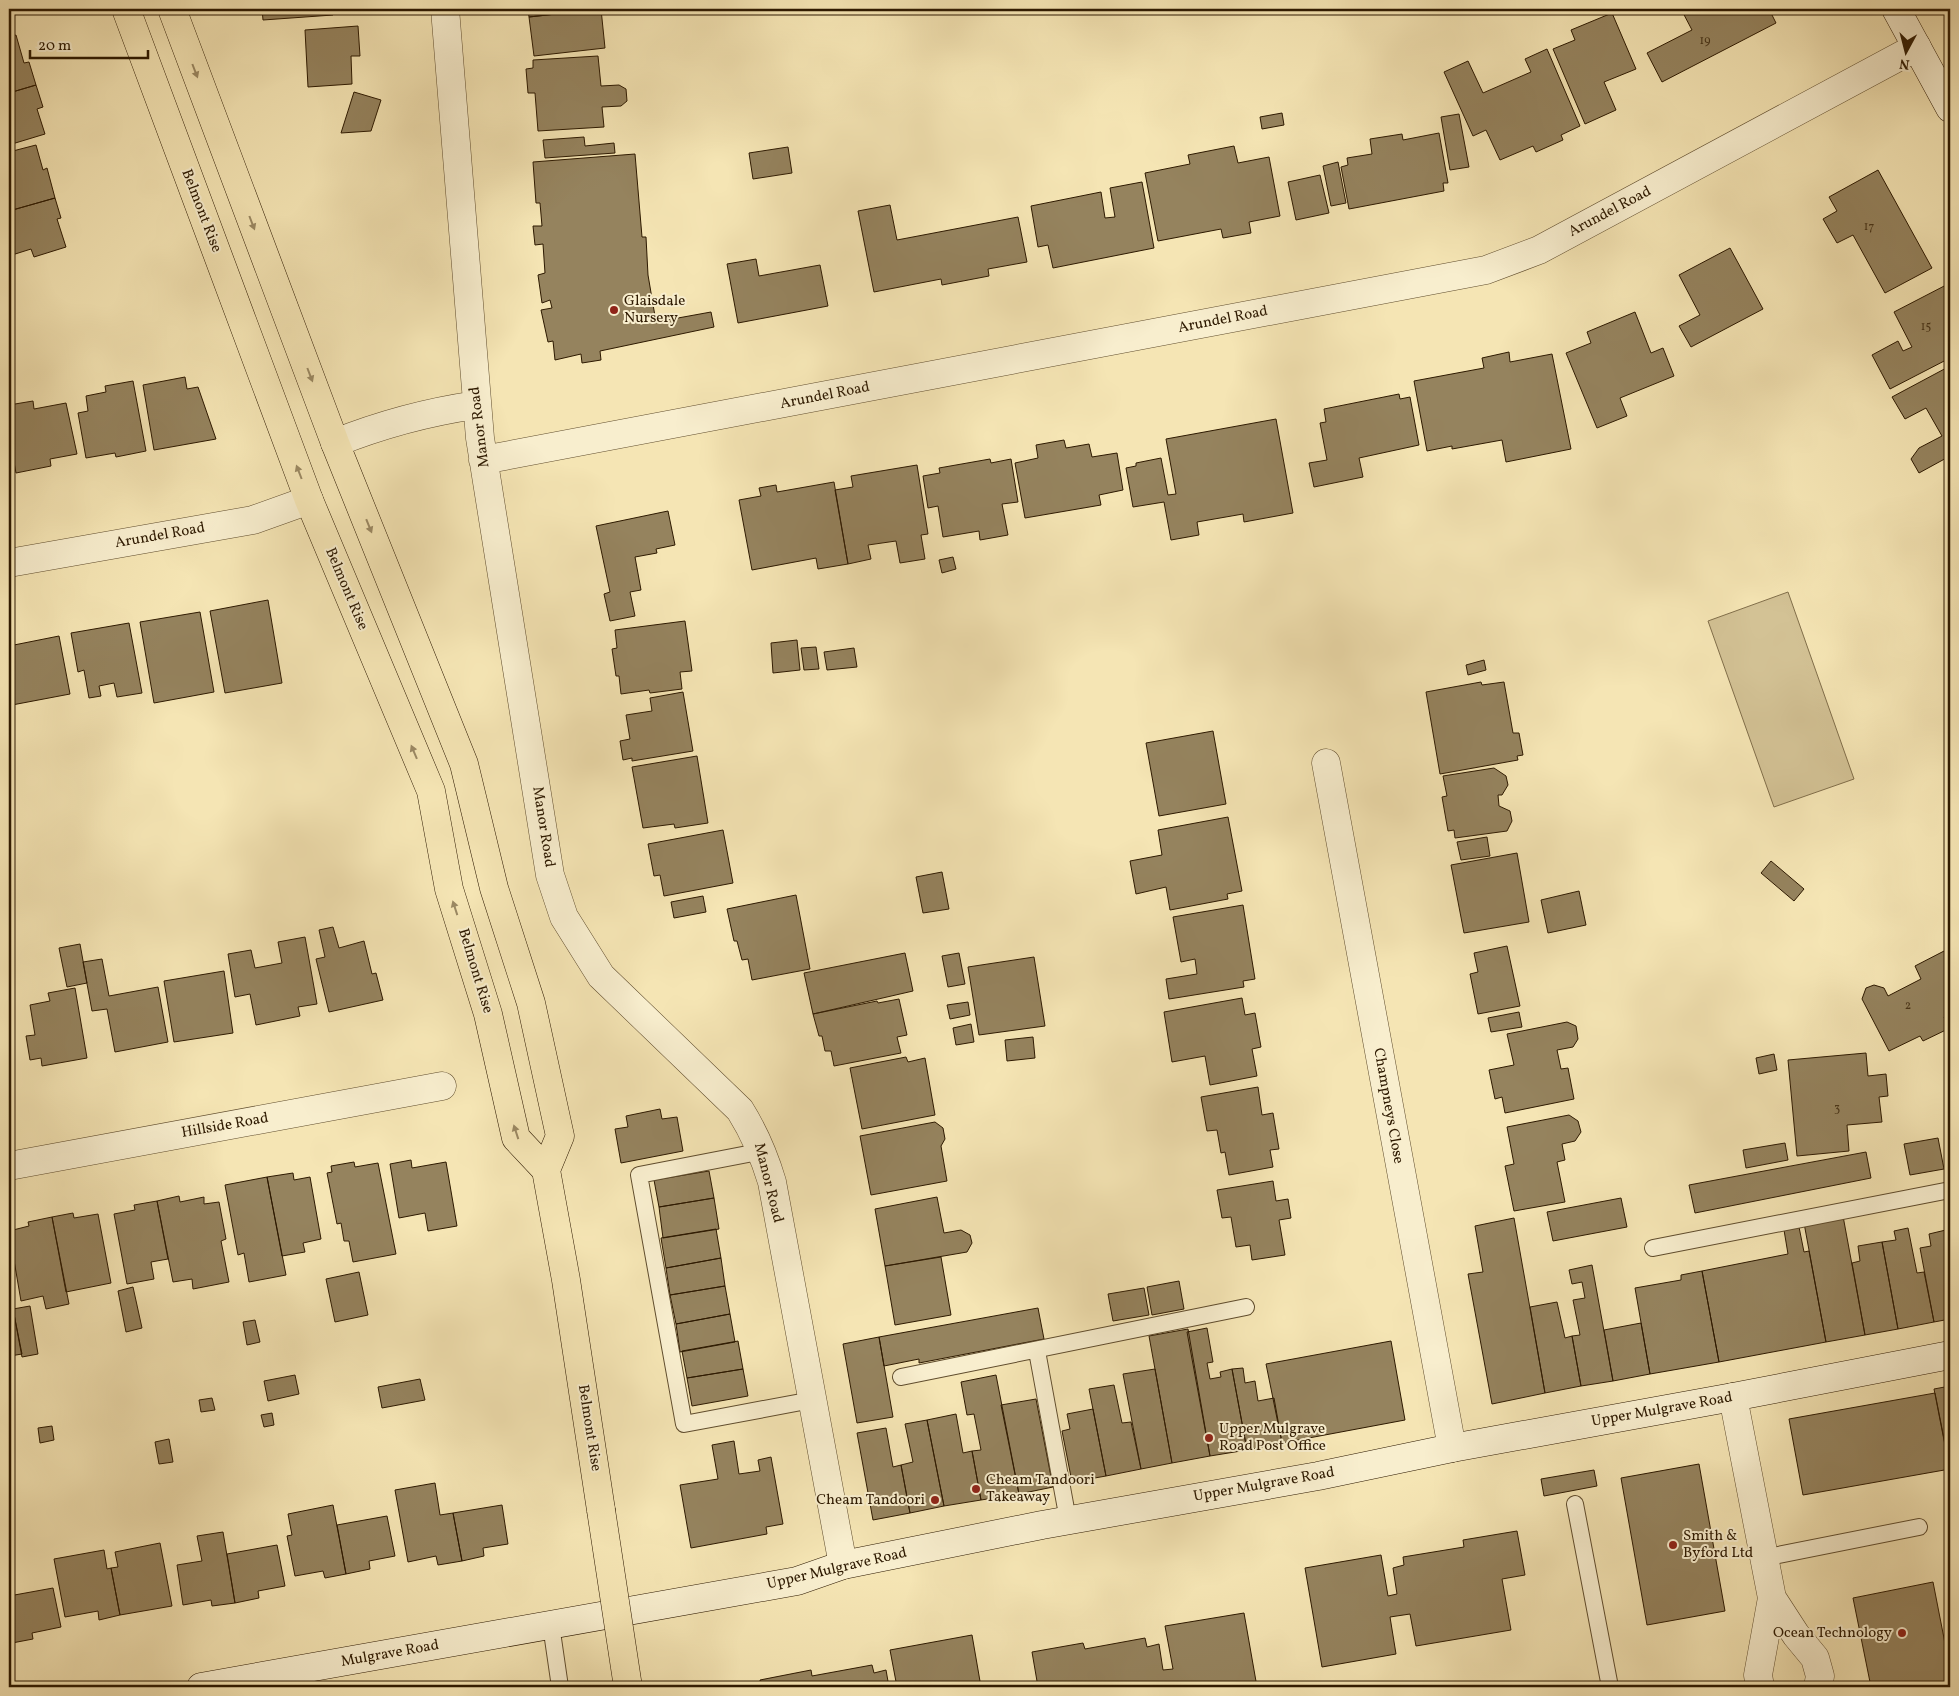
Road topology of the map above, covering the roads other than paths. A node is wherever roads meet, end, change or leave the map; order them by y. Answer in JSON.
{"nodes":[{"id":1,"x":126,"y":9,"type":"edge"},
{"id":2,"x":172,"y":9,"type":"edge"},
{"id":3,"x":445,"y":9,"type":"edge"},
{"id":4,"x":1896,"y":9,"type":"edge"},
{"id":5,"x":1917,"y":47,"type":"junction"},
{"id":6,"x":1950,"y":108,"type":"edge"},
{"id":7,"x":476,"y":405,"type":"junction"},
{"id":8,"x":335,"y":443,"type":"junction"},
{"id":9,"x":483,"y":460,"type":"junction"},
{"id":10,"x":309,"y":500,"type":"junction"},
{"id":11,"x":9,"y":563,"type":"edge"},
{"id":12,"x":1326,"y":763,"type":"dead end"},
{"id":13,"x":442,"y":1086,"type":"dead end"},
{"id":14,"x":763,"y":1151,"type":"junction"},
{"id":15,"x":9,"y":1166,"type":"edge"},
{"id":16,"x":546,"y":1170,"type":"junction"},
{"id":17,"x":1950,"y":1190,"type":"edge"},
{"id":18,"x":1653,"y":1248,"type":"dead end"},
{"id":19,"x":1246,"y":1307,"type":"dead end"},
{"id":20,"x":1037,"y":1351,"type":"junction"},
{"id":21,"x":1950,"y":1355,"type":"edge"},
{"id":22,"x":901,"y":1377,"type":"dead end"},
{"id":23,"x":1732,"y":1397,"type":"junction"},
{"id":24,"x":812,"y":1400,"type":"junction"},
{"id":25,"x":1452,"y":1448,"type":"junction"},
{"id":26,"x":1575,"y":1504,"type":"dead end"},
{"id":27,"x":1068,"y":1520,"type":"junction"},
{"id":28,"x":1919,"y":1528,"type":"dead end"},
{"id":29,"x":1763,"y":1558,"type":"junction"},
{"id":30,"x":843,"y":1565,"type":"junction"},
{"id":31,"x":1772,"y":1598,"type":"junction"},
{"id":32,"x":579,"y":1620,"type":"joint"},
{"id":33,"x":551,"y":1625,"type":"junction"},
{"id":34,"x":201,"y":1687,"type":"edge"},
{"id":35,"x":560,"y":1687,"type":"edge"},
{"id":36,"x":628,"y":1687,"type":"edge"},
{"id":37,"x":1610,"y":1687,"type":"edge"},
{"id":38,"x":1760,"y":1687,"type":"edge"},
{"id":39,"x":1818,"y":1687,"type":"edge"}],
"edges":[{"from":10,"to":1,"type":"highway","name":"Belmont Rise","one_way":true},
{"from":2,"to":8,"type":"highway","one_way":true},
{"from":3,"to":7,"type":"street","name":"Manor Road"},
{"from":4,"to":5,"type":"street"},
{"from":5,"to":6,"type":"street"},
{"from":5,"to":9,"type":"street","name":"Arundel Road"},
{"from":7,"to":8,"type":"street"},
{"from":7,"to":9,"type":"street","name":"Manor Road"},
{"from":8,"to":16,"type":"highway","one_way":true},
{"from":9,"to":14,"type":"street","name":"Manor Road"},
{"from":10,"to":11,"type":"street","name":"Arundel Road"},
{"from":16,"to":10,"type":"highway","name":"Belmont Rise","one_way":true},
{"from":12,"to":25,"type":"street","name":"Champneys Close"},
{"from":13,"to":15,"type":"street","name":"Hillside Road"},
{"from":14,"to":24,"type":"street","name":"Manor Road"},
{"from":14,"to":24,"type":"lane"},
{"from":16,"to":36,"type":"highway","name":"Belmont Rise","bridge":true},
{"from":17,"to":18,"type":"lane"},
{"from":19,"to":20,"type":"lane"},
{"from":20,"to":22,"type":"lane"},
{"from":20,"to":27,"type":"lane"},
{"from":21,"to":23,"type":"street","name":"Upper Mulgrave Road"},
{"from":23,"to":25,"type":"street","name":"Upper Mulgrave Road"},
{"from":23,"to":29,"type":"street"},
{"from":24,"to":30,"type":"street","name":"Manor Road"},
{"from":25,"to":27,"type":"street","name":"Upper Mulgrave Road"},
{"from":26,"to":37,"type":"lane"},
{"from":27,"to":30,"type":"street","name":"Upper Mulgrave Road"},
{"from":28,"to":29,"type":"lane"},
{"from":29,"to":31,"type":"street"},
{"from":30,"to":32,"type":"street","name":"Upper Mulgrave Road"},
{"from":31,"to":38,"type":"street"},
{"from":31,"to":39,"type":"street"},
{"from":32,"to":33,"type":"street","name":"Mulgrave Road"},
{"from":33,"to":34,"type":"street","name":"Mulgrave Road"},
{"from":33,"to":35,"type":"lane"}]}
